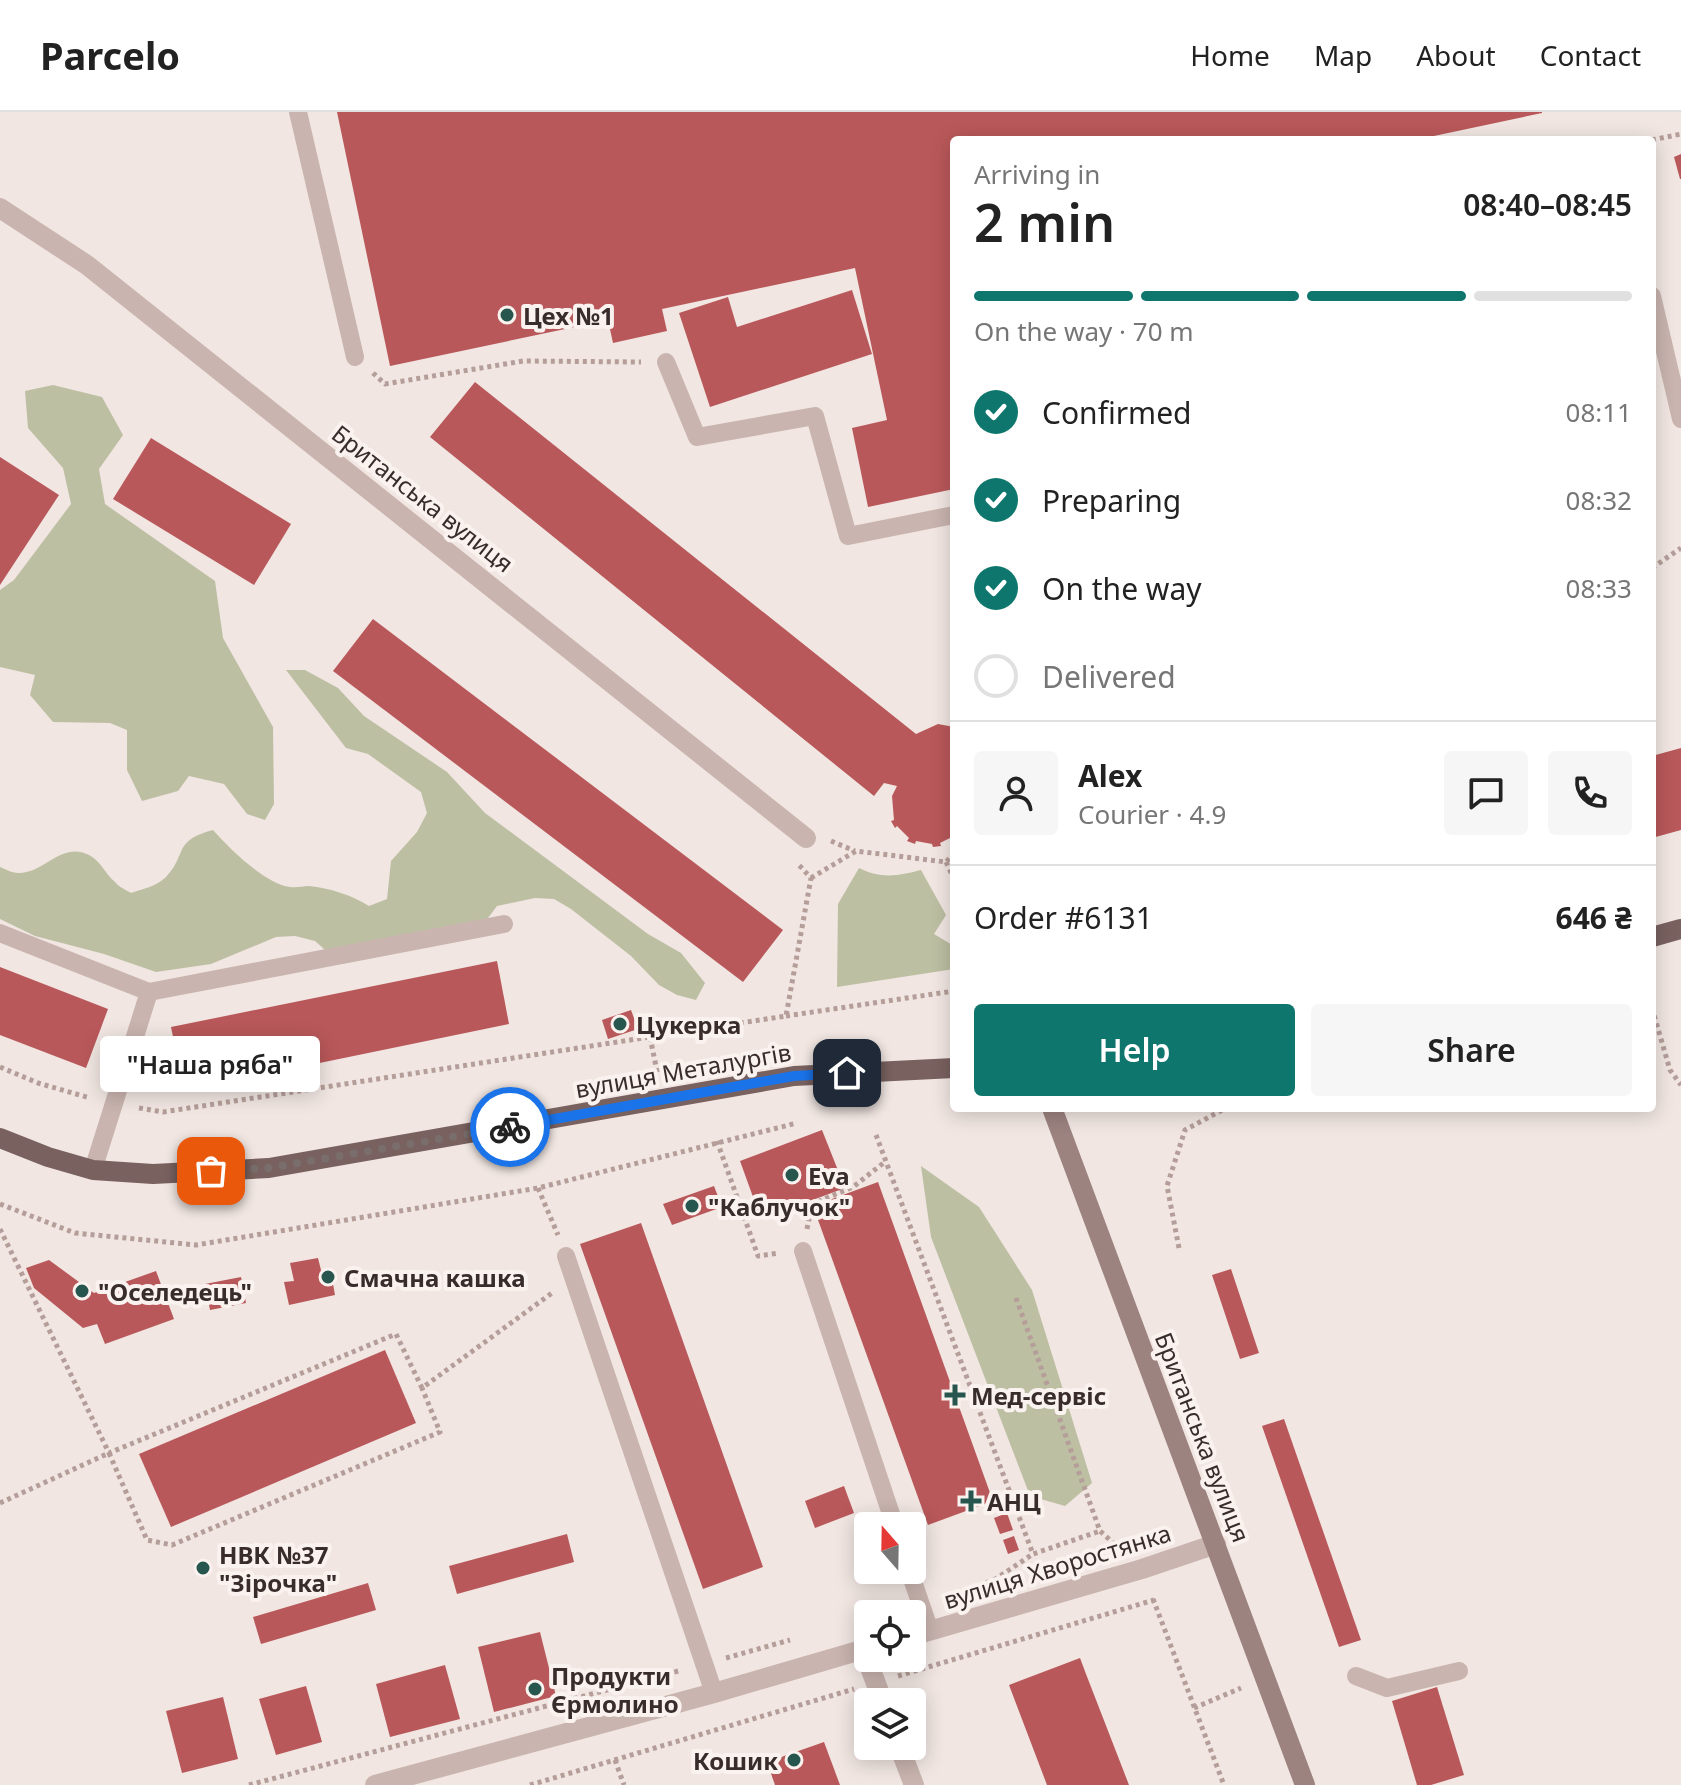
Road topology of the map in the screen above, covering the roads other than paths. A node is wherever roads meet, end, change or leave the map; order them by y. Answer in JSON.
{"nodes":[{"id":1,"x":298,"y":112,"type":"edge"},
{"id":2,"x":0,"y":208,"type":"edge"},
{"id":3,"x":1656,"y":334,"type":"edge"},
{"id":4,"x":355,"y":357,"type":"road end"},
{"id":5,"x":666,"y":362,"type":"road end"},
{"id":6,"x":1660,"y":372,"type":"edge"},
{"id":7,"x":1681,"y":419,"type":"edge"},
{"id":8,"x":950,"y":516,"type":"edge"},
{"id":9,"x":806,"y":838,"type":"dead end"},
{"id":10,"x":504,"y":924,"type":"dead end"},
{"id":11,"x":1681,"y":929,"type":"edge"},
{"id":12,"x":0,"y":933,"type":"edge"},
{"id":13,"x":1656,"y":936,"type":"edge"},
{"id":14,"x":149,"y":992,"type":"junction"},
{"id":15,"x":950,"y":1068,"type":"edge"},
{"id":16,"x":1054,"y":1112,"type":"edge"},
{"id":17,"x":0,"y":1138,"type":"edge"},
{"id":18,"x":93,"y":1170,"type":"junction"},
{"id":19,"x":803,"y":1251,"type":"road end"},
{"id":20,"x":566,"y":1256,"type":"road end"},
{"id":21,"x":890,"y":1512,"type":"edge"},
{"id":22,"x":1216,"y":1544,"type":"junction"},
{"id":23,"x":926,"y":1632,"type":"edge"},
{"id":24,"x":854,"y":1652,"type":"edge"},
{"id":25,"x":1459,"y":1671,"type":"dead end"},
{"id":26,"x":1356,"y":1676,"type":"dead end"},
{"id":27,"x":714,"y":1693,"type":"junction"},
{"id":28,"x":904,"y":1760,"type":"edge"},
{"id":29,"x":375,"y":1785,"type":"edge"},
{"id":30,"x":914,"y":1785,"type":"edge"},
{"id":31,"x":1305,"y":1785,"type":"edge"}],
"edges":[{"from":1,"to":4,"type":"lane"},
{"from":2,"to":9,"type":"street","name":"Британська вулиця"},
{"from":3,"to":6,"type":"lane"},
{"from":5,"to":8,"type":"lane"},
{"from":6,"to":7,"type":"lane"},
{"from":10,"to":14,"type":"lane"},
{"from":11,"to":13,"type":"main road"},
{"from":12,"to":14,"type":"lane"},
{"from":14,"to":18,"type":"lane"},
{"from":15,"to":18,"type":"main road","name":"вулиця Металургів"},
{"from":16,"to":22,"type":"main road","name":"Британська вулиця"},
{"from":17,"to":18,"type":"main road","name":"вулиця Металургів"},
{"from":19,"to":21,"type":"lane"},
{"from":20,"to":27,"type":"lane"},
{"from":22,"to":23,"type":"street","name":"вулиця Хворостянка"},
{"from":22,"to":31,"type":"main road","name":"Британська вулиця"},
{"from":24,"to":27,"type":"street"},
{"from":25,"to":26,"type":"lane"},
{"from":27,"to":29,"type":"street"},
{"from":28,"to":30,"type":"street"}]}
